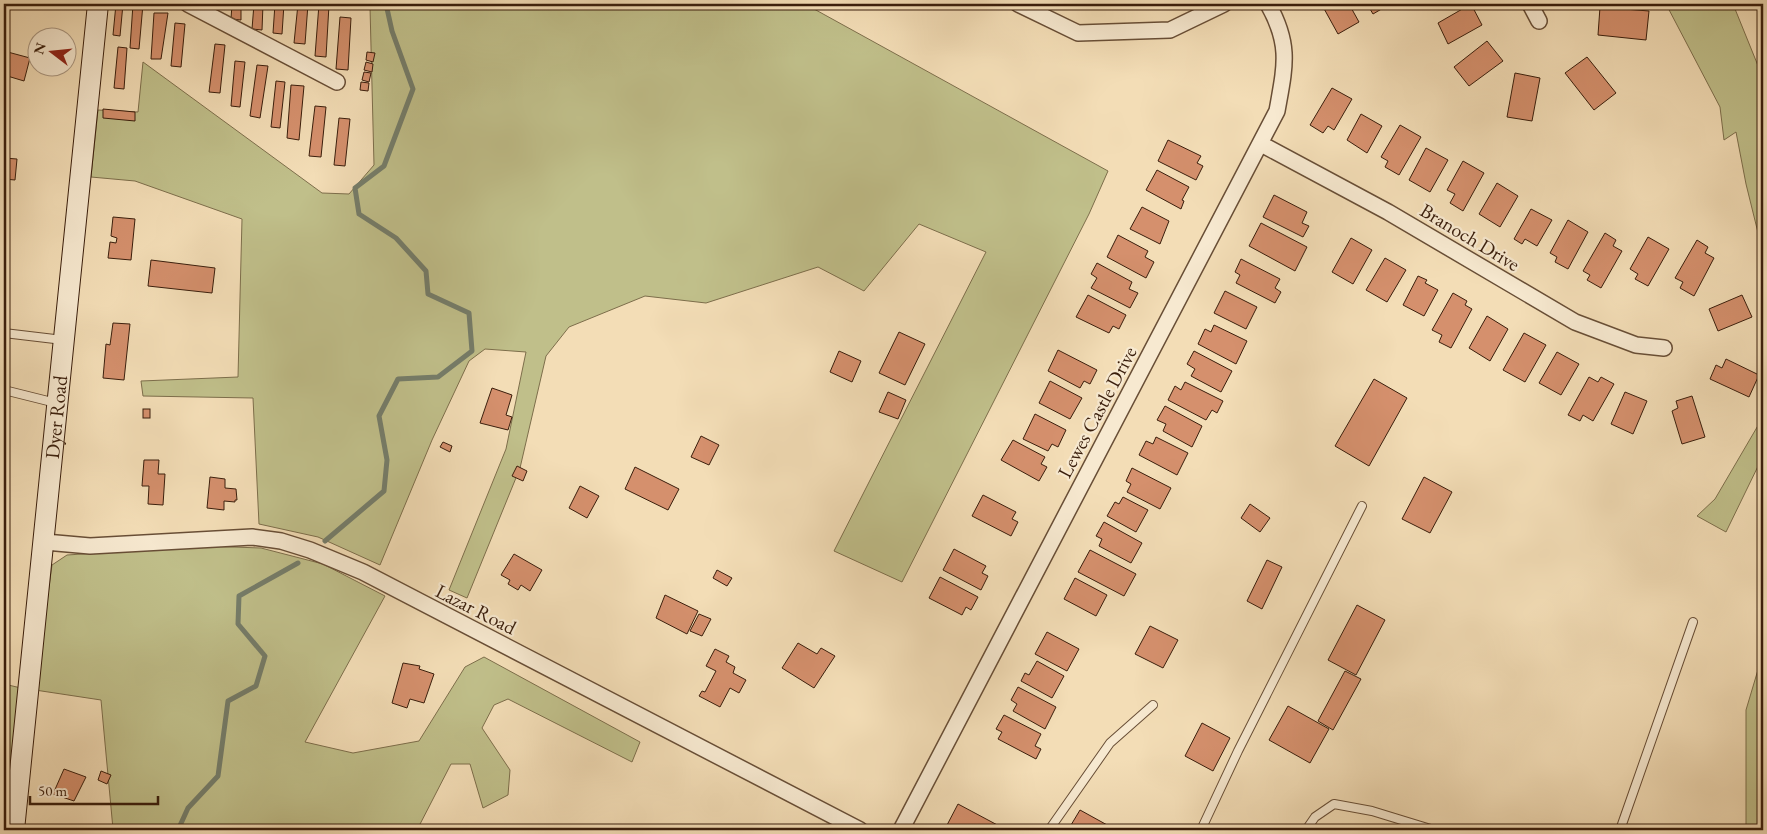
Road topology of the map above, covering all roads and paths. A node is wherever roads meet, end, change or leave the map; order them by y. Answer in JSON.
{"nodes":[{"id":1,"x":98,"y":4,"type":"edge"},
{"id":2,"x":188,"y":4,"type":"edge"},
{"id":3,"x":1018,"y":4,"type":"edge"},
{"id":4,"x":1224,"y":4,"type":"edge"},
{"id":5,"x":1268,"y":4,"type":"edge"},
{"id":6,"x":1530,"y":4,"type":"edge"},
{"id":7,"x":1539,"y":21,"type":"dead end"},
{"id":8,"x":337,"y":82,"type":"dead end"},
{"id":9,"x":1261,"y":144,"type":"junction"},
{"id":10,"x":4,"y":333,"type":"edge"},
{"id":11,"x":63,"y":340,"type":"junction"},
{"id":12,"x":1664,"y":348,"type":"dead end"},
{"id":13,"x":4,"y":390,"type":"edge"},
{"id":14,"x":58,"y":403,"type":"junction"},
{"id":15,"x":1362,"y":506,"type":"dead end"},
{"id":16,"x":45,"y":542,"type":"junction"},
{"id":17,"x":1693,"y":622,"type":"dead end"},
{"id":18,"x":1153,"y":705,"type":"dead end"},
{"id":19,"x":14,"y":830,"type":"edge"},
{"id":20,"x":860,"y":830,"type":"edge"},
{"id":21,"x":901,"y":830,"type":"edge"},
{"id":22,"x":1049,"y":830,"type":"edge"},
{"id":23,"x":1201,"y":830,"type":"edge"},
{"id":24,"x":1306,"y":830,"type":"edge"},
{"id":25,"x":1434,"y":830,"type":"edge"},
{"id":26,"x":1620,"y":830,"type":"edge"}],
"edges":[{"from":1,"to":11,"type":"street","name":"Dyer Road"},
{"from":2,"to":8,"type":"street"},
{"from":3,"to":4,"type":"street"},
{"from":5,"to":9,"type":"street","name":"Lewes Castle Drive"},
{"from":6,"to":7,"type":"street"},
{"from":9,"to":12,"type":"street","name":"Branoch Drive"},
{"from":9,"to":21,"type":"street","name":"Lewes Castle Drive"},
{"from":10,"to":11,"type":"lane"},
{"from":11,"to":14,"type":"street","name":"Dyer Road"},
{"from":13,"to":14,"type":"lane"},
{"from":14,"to":16,"type":"street","name":"Dyer Road"},
{"from":15,"to":23,"type":"lane"},
{"from":16,"to":19,"type":"street","name":"Dyer Road"},
{"from":16,"to":20,"type":"street","name":"Lazar Road"},
{"from":17,"to":26,"type":"lane"},
{"from":18,"to":22,"type":"lane"},
{"from":24,"to":25,"type":"lane"}]}
